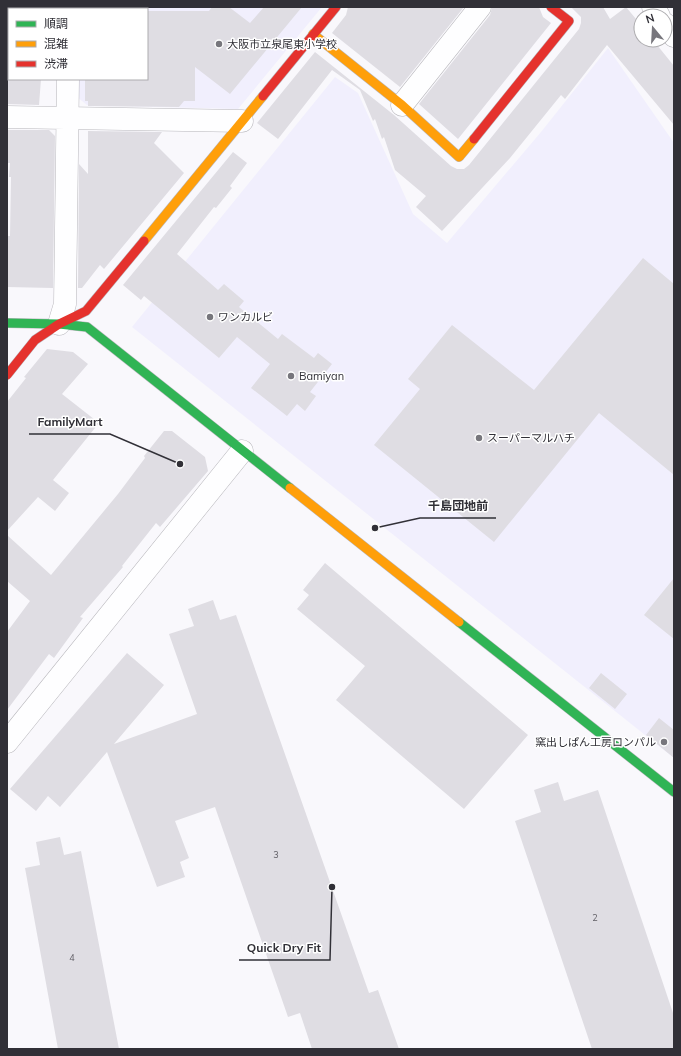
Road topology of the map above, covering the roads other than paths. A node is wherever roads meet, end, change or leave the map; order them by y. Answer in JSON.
{"nodes":[{"id":1,"x":336,"y":7,"type":"edge"},
{"id":2,"x":480,"y":7,"type":"edge"},
{"id":3,"x":552,"y":7,"type":"edge"},
{"id":4,"x":313,"y":34,"type":"junction"},
{"id":5,"x":68,"y":80,"type":"edge"},
{"id":6,"x":402,"y":105,"type":"junction"},
{"id":7,"x":7,"y":117,"type":"edge"},
{"id":8,"x":68,"y":118,"type":"junction"},
{"id":9,"x":242,"y":121,"type":"junction"},
{"id":10,"x":7,"y":323,"type":"edge"},
{"id":11,"x":59,"y":324,"type":"junction"},
{"id":12,"x":7,"y":375,"type":"edge"},
{"id":13,"x":242,"y":451,"type":"junction"},
{"id":14,"x":7,"y":742,"type":"edge"},
{"id":15,"x":674,"y":792,"type":"edge"}],
"edges":[{"from":1,"to":4,"type":"street"},
{"from":2,"to":6,"type":"street"},
{"from":3,"to":6,"type":"street"},
{"from":4,"to":6,"type":"street"},
{"from":4,"to":9,"type":"street"},
{"from":5,"to":8,"type":"street"},
{"from":7,"to":8,"type":"street"},
{"from":8,"to":9,"type":"street"},
{"from":8,"to":11,"type":"street"},
{"from":9,"to":11,"type":"street"},
{"from":10,"to":11,"type":"street"},
{"from":11,"to":12,"type":"street"},
{"from":11,"to":13,"type":"street"},
{"from":13,"to":14,"type":"street"},
{"from":13,"to":15,"type":"street"}]}
